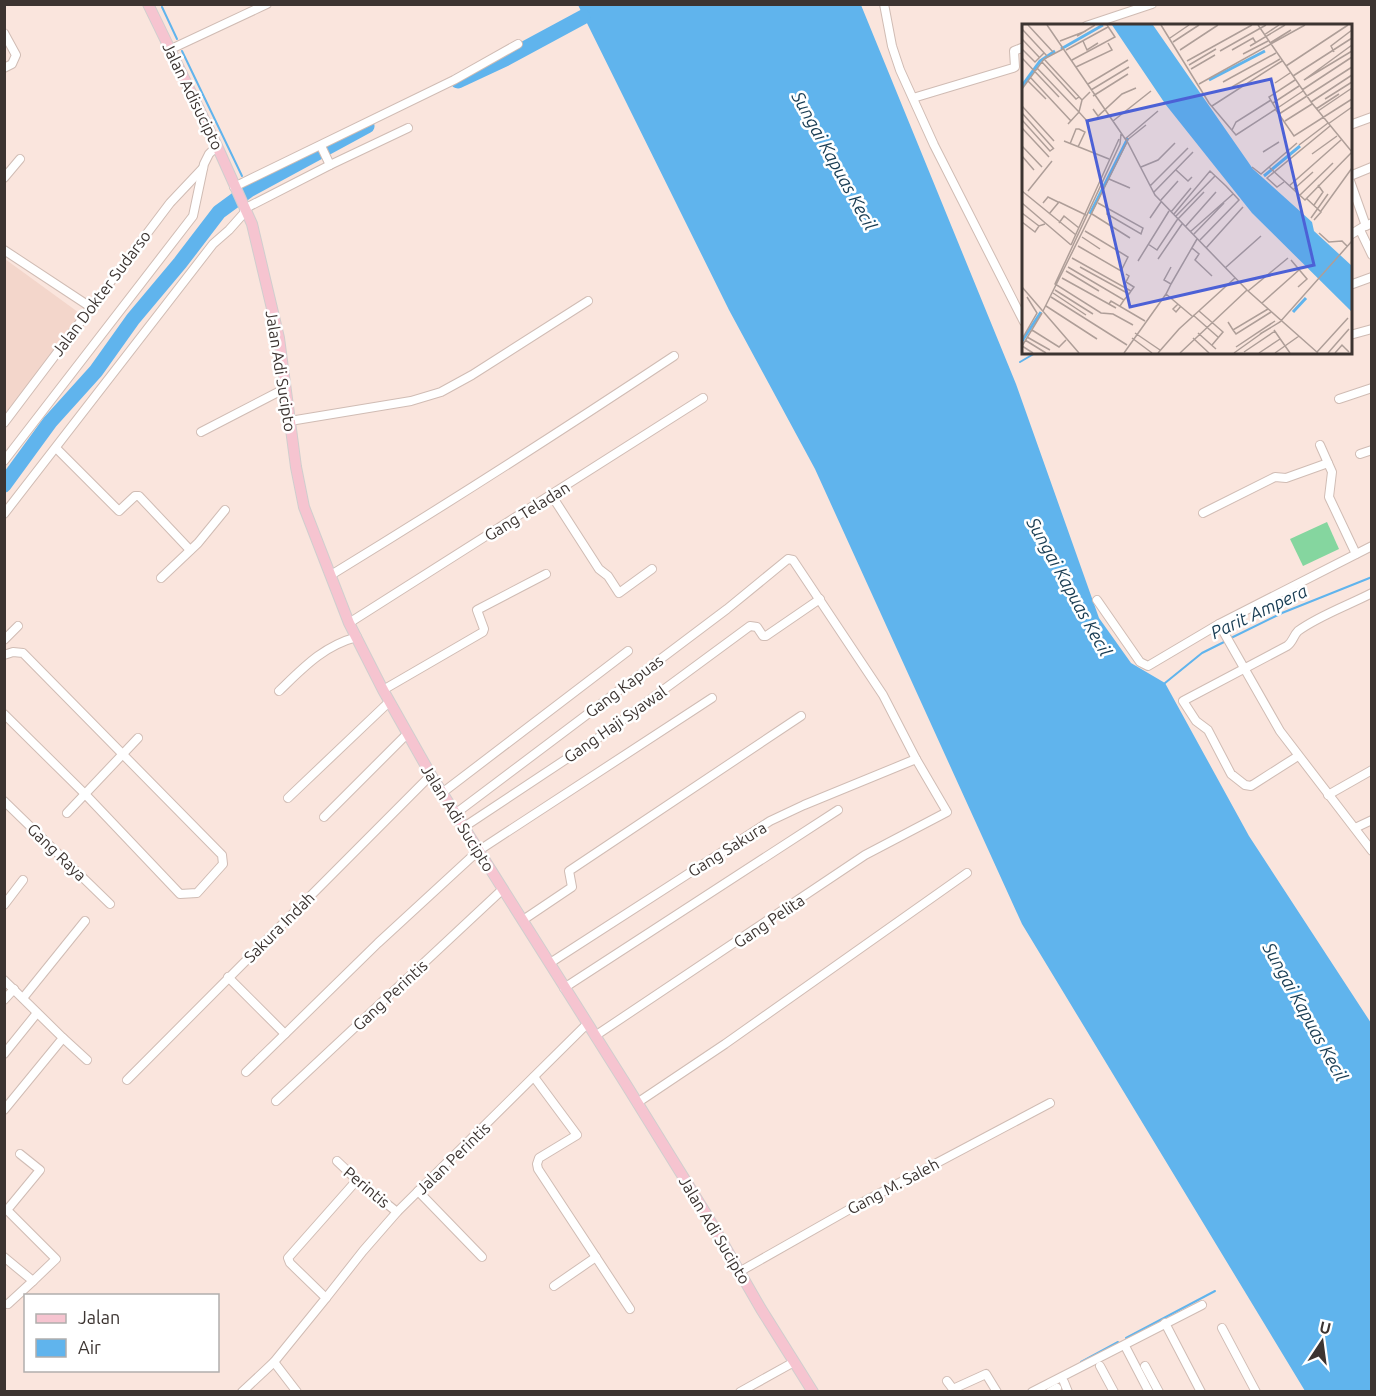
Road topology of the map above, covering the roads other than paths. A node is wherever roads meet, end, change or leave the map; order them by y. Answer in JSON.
{"nodes":[{"id":1,"x":148,"y":4,"type":"edge"},
{"id":2,"x":267,"y":4,"type":"edge"},
{"id":3,"x":884,"y":4,"type":"edge"},
{"id":4,"x":1152,"y":4,"type":"edge"},
{"id":5,"x":1092,"y":24,"type":"edge"},
{"id":6,"x":4,"y":33,"type":"edge"},
{"id":7,"x":518,"y":44,"type":"dead end"},
{"id":8,"x":1022,"y":47,"type":"edge"},
{"id":9,"x":171,"y":49,"type":"junction"},
{"id":10,"x":4,"y":68,"type":"edge"},
{"id":11,"x":913,"y":98,"type":"junction"},
{"id":12,"x":1371,"y":117,"type":"edge"},
{"id":13,"x":1352,"y":124,"type":"edge"},
{"id":14,"x":408,"y":128,"type":"dead end"},
{"id":15,"x":218,"y":146,"type":"junction"},
{"id":16,"x":321,"y":146,"type":"junction"},
{"id":17,"x":20,"y":159,"type":"dead end"},
{"id":18,"x":328,"y":161,"type":"junction"},
{"id":19,"x":1371,"y":167,"type":"edge"},
{"id":20,"x":203,"y":168,"type":"junction"},
{"id":21,"x":1352,"y":175,"type":"edge"},
{"id":22,"x":4,"y":178,"type":"edge"},
{"id":23,"x":1352,"y":187,"type":"edge"},
{"id":24,"x":240,"y":199,"type":"junction"},
{"id":25,"x":252,"y":224,"type":"junction"},
{"id":26,"x":1366,"y":226,"type":"edge"},
{"id":27,"x":230,"y":230,"type":"junction"},
{"id":28,"x":1352,"y":234,"type":"edge"},
{"id":29,"x":4,"y":250,"type":"edge"},
{"id":30,"x":1371,"y":255,"type":"edge"},
{"id":31,"x":1371,"y":278,"type":"edge"},
{"id":32,"x":1352,"y":284,"type":"edge"},
{"id":33,"x":1022,"y":299,"type":"edge"},
{"id":34,"x":588,"y":301,"type":"dead end"},
{"id":35,"x":1014,"y":303,"type":"junction"},
{"id":36,"x":92,"y":308,"type":"junction"},
{"id":37,"x":1022,"y":320,"type":"edge"},
{"id":38,"x":1371,"y":329,"type":"edge"},
{"id":39,"x":1352,"y":335,"type":"edge"},
{"id":40,"x":674,"y":356,"type":"dead end"},
{"id":41,"x":286,"y":388,"type":"junction"},
{"id":42,"x":1371,"y":388,"type":"edge"},
{"id":43,"x":703,"y":398,"type":"dead end"},
{"id":44,"x":1339,"y":399,"type":"dead end"},
{"id":45,"x":290,"y":421,"type":"junction"},
{"id":46,"x":4,"y":423,"type":"edge"},
{"id":47,"x":201,"y":432,"type":"dead end"},
{"id":48,"x":1320,"y":445,"type":"dead end"},
{"id":49,"x":57,"y":449,"type":"junction"},
{"id":50,"x":1371,"y":450,"type":"edge"},
{"id":51,"x":1360,"y":454,"type":"dead end"},
{"id":52,"x":4,"y":460,"type":"edge"},
{"id":53,"x":1328,"y":463,"type":"junction"},
{"id":54,"x":552,"y":496,"type":"junction"},
{"id":55,"x":225,"y":510,"type":"dead end"},
{"id":56,"x":1203,"y":513,"type":"dead end"},
{"id":57,"x":4,"y":514,"type":"edge"},
{"id":58,"x":1371,"y":546,"type":"edge"},
{"id":59,"x":190,"y":550,"type":"junction"},
{"id":60,"x":1356,"y":554,"type":"junction"},
{"id":61,"x":652,"y":568,"type":"dead end"},
{"id":62,"x":331,"y":574,"type":"junction"},
{"id":63,"x":546,"y":574,"type":"dead end"},
{"id":64,"x":161,"y":578,"type":"dead end"},
{"id":65,"x":1371,"y":593,"type":"edge"},
{"id":66,"x":820,"y":599,"type":"junction"},
{"id":67,"x":1097,"y":600,"type":"dead end"},
{"id":68,"x":349,"y":623,"type":"junction"},
{"id":69,"x":1219,"y":624,"type":"junction"},
{"id":70,"x":18,"y":626,"type":"dead end"},
{"id":71,"x":357,"y":637,"type":"junction"},
{"id":72,"x":4,"y":639,"type":"edge"},
{"id":73,"x":628,"y":651,"type":"dead end"},
{"id":74,"x":4,"y":655,"type":"edge"},
{"id":75,"x":1245,"y":669,"type":"junction"},
{"id":76,"x":383,"y":690,"type":"junction"},
{"id":77,"x":279,"y":691,"type":"dead end"},
{"id":78,"x":712,"y":698,"type":"dead end"},
{"id":79,"x":389,"y":702,"type":"junction"},
{"id":80,"x":4,"y":714,"type":"edge"},
{"id":81,"x":801,"y":716,"type":"dead end"},
{"id":82,"x":407,"y":734,"type":"junction"},
{"id":83,"x":138,"y":738,"type":"dead end"},
{"id":84,"x":123,"y":754,"type":"junction"},
{"id":85,"x":1298,"y":756,"type":"junction"},
{"id":86,"x":916,"y":759,"type":"junction"},
{"id":87,"x":1371,"y":770,"type":"edge"},
{"id":88,"x":431,"y":775,"type":"junction"},
{"id":89,"x":442,"y":793,"type":"junction"},
{"id":90,"x":85,"y":794,"type":"junction"},
{"id":91,"x":1328,"y":795,"type":"junction"},
{"id":92,"x":288,"y":798,"type":"dead end"},
{"id":93,"x":4,"y":801,"type":"edge"},
{"id":94,"x":838,"y":810,"type":"dead end"},
{"id":95,"x":67,"y":813,"type":"dead end"},
{"id":96,"x":455,"y":814,"type":"junction"},
{"id":97,"x":324,"y":817,"type":"dead end"},
{"id":98,"x":1371,"y":820,"type":"edge"},
{"id":99,"x":464,"y":827,"type":"junction"},
{"id":100,"x":1355,"y":828,"type":"junction"},
{"id":101,"x":478,"y":851,"type":"junction"},
{"id":102,"x":1371,"y":851,"type":"edge"},
{"id":103,"x":967,"y":873,"type":"dead end"},
{"id":104,"x":23,"y":880,"type":"dead end"},
{"id":105,"x":503,"y":889,"type":"junction"},
{"id":106,"x":110,"y":904,"type":"dead end"},
{"id":107,"x":4,"y":905,"type":"edge"},
{"id":108,"x":523,"y":920,"type":"junction"},
{"id":109,"x":85,"y":921,"type":"dead end"},
{"id":110,"x":550,"y":963,"type":"junction"},
{"id":111,"x":228,"y":977,"type":"junction"},
{"id":112,"x":4,"y":980,"type":"edge"},
{"id":113,"x":564,"y":988,"type":"junction"},
{"id":114,"x":14,"y":989,"type":"junction"},
{"id":115,"x":23,"y":998,"type":"junction"},
{"id":116,"x":4,"y":1000,"type":"edge"},
{"id":117,"x":37,"y":1013,"type":"junction"},
{"id":118,"x":586,"y":1024,"type":"junction"},
{"id":119,"x":285,"y":1034,"type":"junction"},
{"id":120,"x":595,"y":1036,"type":"junction"},
{"id":121,"x":63,"y":1038,"type":"junction"},
{"id":122,"x":4,"y":1054,"type":"edge"},
{"id":123,"x":87,"y":1060,"type":"dead end"},
{"id":124,"x":246,"y":1072,"type":"dead end"},
{"id":125,"x":534,"y":1077,"type":"junction"},
{"id":126,"x":127,"y":1080,"type":"dead end"},
{"id":127,"x":276,"y":1101,"type":"dead end"},
{"id":128,"x":638,"y":1103,"type":"junction"},
{"id":129,"x":1050,"y":1103,"type":"dead end"},
{"id":130,"x":4,"y":1110,"type":"edge"},
{"id":131,"x":20,"y":1154,"type":"dead end"},
{"id":132,"x":337,"y":1161,"type":"dead end"},
{"id":133,"x":357,"y":1180,"type":"junction"},
{"id":134,"x":418,"y":1191,"type":"junction"},
{"id":135,"x":397,"y":1212,"type":"junction"},
{"id":136,"x":4,"y":1257,"type":"edge"},
{"id":137,"x":482,"y":1257,"type":"dead end"},
{"id":138,"x":596,"y":1257,"type":"junction"},
{"id":139,"x":739,"y":1272,"type":"junction"},
{"id":140,"x":29,"y":1279,"type":"junction"},
{"id":141,"x":554,"y":1286,"type":"dead end"},
{"id":142,"x":326,"y":1298,"type":"junction"},
{"id":143,"x":6,"y":1304,"type":"edge"},
{"id":144,"x":1202,"y":1305,"type":"dead end"},
{"id":145,"x":630,"y":1309,"type":"dead end"},
{"id":146,"x":1165,"y":1323,"type":"junction"},
{"id":147,"x":1222,"y":1329,"type":"dead end"},
{"id":148,"x":1125,"y":1346,"type":"junction"},
{"id":149,"x":274,"y":1362,"type":"junction"},
{"id":150,"x":794,"y":1362,"type":"junction"},
{"id":151,"x":1101,"y":1366,"type":"dead end"},
{"id":152,"x":1145,"y":1366,"type":"dead end"},
{"id":153,"x":947,"y":1381,"type":"dead end"},
{"id":154,"x":1057,"y":1387,"type":"edge"},
{"id":155,"x":954,"y":1390,"type":"edge"},
{"id":156,"x":242,"y":1392,"type":"edge"},
{"id":157,"x":297,"y":1392,"type":"edge"},
{"id":158,"x":740,"y":1392,"type":"edge"},
{"id":159,"x":813,"y":1392,"type":"edge"},
{"id":160,"x":997,"y":1392,"type":"edge"},
{"id":161,"x":1032,"y":1392,"type":"edge"},
{"id":162,"x":1068,"y":1392,"type":"edge"},
{"id":163,"x":1114,"y":1392,"type":"edge"},
{"id":164,"x":1149,"y":1392,"type":"edge"},
{"id":165,"x":1159,"y":1392,"type":"edge"},
{"id":166,"x":1201,"y":1392,"type":"edge"},
{"id":167,"x":1256,"y":1392,"type":"edge"}],
"edges":[{"from":1,"to":9,"type":"main road","name":"Jalan Adisucipto"},
{"from":2,"to":9,"type":"street"},
{"from":3,"to":11,"type":"street"},
{"from":4,"to":5,"type":"street"},
{"from":6,"to":10,"type":"street"},
{"from":7,"to":16,"type":"street"},
{"from":8,"to":11,"type":"street"},
{"from":9,"to":15,"type":"main road","name":"Jalan Adisucipto"},
{"from":11,"to":35,"type":"street"},
{"from":12,"to":13,"type":"street"},
{"from":14,"to":18,"type":"street"},
{"from":15,"to":20,"type":"street"},
{"from":15,"to":24,"type":"main road","name":"Jalan Adisucipto"},
{"from":16,"to":18,"type":"street"},
{"from":16,"to":24,"type":"street"},
{"from":17,"to":22,"type":"street"},
{"from":18,"to":24,"type":"street"},
{"from":19,"to":21,"type":"street"},
{"from":20,"to":36,"type":"street","name":"Jalan Dokter Sudarso"},
{"from":20,"to":52,"type":"street"},
{"from":23,"to":26,"type":"street"},
{"from":24,"to":25,"type":"main road","name":"Jalan Adi Sucipto"},
{"from":24,"to":27,"type":"street"},
{"from":25,"to":27,"type":"street"},
{"from":25,"to":41,"type":"main road","name":"Jalan Adi Sucipto"},
{"from":26,"to":28,"type":"street"},
{"from":26,"to":30,"type":"street"},
{"from":27,"to":49,"type":"street"},
{"from":29,"to":36,"type":"street"},
{"from":31,"to":32,"type":"street"},
{"from":33,"to":35,"type":"street"},
{"from":34,"to":45,"type":"street"},
{"from":35,"to":37,"type":"street"},
{"from":36,"to":46,"type":"street","name":"Jalan Dokter Sudarso"},
{"from":38,"to":39,"type":"street"},
{"from":40,"to":62,"type":"street"},
{"from":41,"to":45,"type":"main road","name":"Jalan Adi Sucipto"},
{"from":41,"to":47,"type":"street"},
{"from":42,"to":44,"type":"street"},
{"from":43,"to":54,"type":"street","name":"Gang Teladan"},
{"from":45,"to":62,"type":"main road","name":"Jalan Adi Sucipto"},
{"from":48,"to":53,"type":"street"},
{"from":49,"to":57,"type":"street"},
{"from":49,"to":59,"type":"street"},
{"from":50,"to":51,"type":"street"},
{"from":53,"to":56,"type":"street"},
{"from":53,"to":60,"type":"street"},
{"from":54,"to":61,"type":"street"},
{"from":54,"to":68,"type":"street","name":"Gang Teladan"},
{"from":55,"to":59,"type":"street"},
{"from":58,"to":60,"type":"street"},
{"from":59,"to":64,"type":"street"},
{"from":60,"to":69,"type":"street"},
{"from":62,"to":68,"type":"main road","name":"Jalan Adi Sucipto"},
{"from":63,"to":76,"type":"street"},
{"from":65,"to":75,"type":"street"},
{"from":66,"to":86,"type":"street"},
{"from":66,"to":96,"type":"street","name":"Gang Kapuas"},
{"from":66,"to":99,"type":"street","name":"Gang Haji Syawal"},
{"from":67,"to":69,"type":"street"},
{"from":68,"to":71,"type":"main road","name":"Jalan Adi Sucipto"},
{"from":69,"to":75,"type":"street"},
{"from":70,"to":72,"type":"street"},
{"from":71,"to":76,"type":"main road","name":"Jalan Adi Sucipto"},
{"from":71,"to":77,"type":"street"},
{"from":73,"to":89,"type":"street"},
{"from":74,"to":84,"type":"street"},
{"from":75,"to":85,"type":"street"},
{"from":75,"to":85,"type":"street"},
{"from":76,"to":79,"type":"main road","name":"Jalan Adi Sucipto"},
{"from":78,"to":101,"type":"street"},
{"from":79,"to":82,"type":"main road","name":"Jalan Adi Sucipto"},
{"from":79,"to":92,"type":"street"},
{"from":80,"to":90,"type":"street"},
{"from":81,"to":108,"type":"street"},
{"from":82,"to":88,"type":"main road","name":"Jalan Adi Sucipto"},
{"from":82,"to":97,"type":"street"},
{"from":83,"to":84,"type":"street"},
{"from":84,"to":90,"type":"street"},
{"from":84,"to":90,"type":"street"},
{"from":85,"to":91,"type":"street"},
{"from":86,"to":110,"type":"street","name":"Gang Sakura"},
{"from":86,"to":120,"type":"street","name":"Gang Pelita"},
{"from":87,"to":91,"type":"street"},
{"from":88,"to":89,"type":"main road","name":"Jalan Adi Sucipto"},
{"from":88,"to":111,"type":"street","name":"Sakura Indah"},
{"from":89,"to":96,"type":"main road","name":"Jalan Adi Sucipto"},
{"from":90,"to":95,"type":"street"},
{"from":91,"to":100,"type":"street"},
{"from":93,"to":106,"type":"street","name":"Gang Raya"},
{"from":94,"to":113,"type":"street"},
{"from":96,"to":99,"type":"main road","name":"Jalan Adi Sucipto"},
{"from":98,"to":100,"type":"street"},
{"from":99,"to":101,"type":"main road","name":"Jalan Adi Sucipto"},
{"from":100,"to":102,"type":"street"},
{"from":101,"to":105,"type":"main road","name":"Jalan Adi Sucipto"},
{"from":101,"to":119,"type":"street"},
{"from":103,"to":128,"type":"street"},
{"from":104,"to":107,"type":"street"},
{"from":105,"to":108,"type":"main road","name":"Jalan Adi Sucipto"},
{"from":105,"to":127,"type":"street","name":"Gang Perintis"},
{"from":108,"to":110,"type":"main road","name":"Jalan Adi Sucipto"},
{"from":109,"to":115,"type":"street"},
{"from":110,"to":113,"type":"main road","name":"Jalan Adi Sucipto"},
{"from":111,"to":119,"type":"street"},
{"from":111,"to":126,"type":"street","name":"Sakura Indah"},
{"from":112,"to":114,"type":"street"},
{"from":113,"to":118,"type":"main road","name":"Jalan Adi Sucipto"},
{"from":114,"to":115,"type":"street"},
{"from":114,"to":116,"type":"street"},
{"from":115,"to":117,"type":"street"},
{"from":117,"to":121,"type":"street"},
{"from":117,"to":122,"type":"street"},
{"from":118,"to":120,"type":"main road","name":"Jalan Adi Sucipto"},
{"from":118,"to":125,"type":"street","name":"Jalan Perintis"},
{"from":119,"to":124,"type":"street"},
{"from":120,"to":128,"type":"main road","name":"Jalan Adi Sucipto"},
{"from":121,"to":123,"type":"street"},
{"from":121,"to":130,"type":"street"},
{"from":125,"to":134,"type":"street","name":"Jalan Perintis"},
{"from":125,"to":138,"type":"street"},
{"from":128,"to":139,"type":"main road","name":"Jalan Adi Sucipto"},
{"from":129,"to":139,"type":"street","name":"Gang M. Saleh"},
{"from":131,"to":140,"type":"street"},
{"from":132,"to":133,"type":"street","name":"Perintis"},
{"from":133,"to":135,"type":"street","name":"Perintis"},
{"from":133,"to":142,"type":"street"},
{"from":134,"to":135,"type":"street","name":"Jalan Perintis"},
{"from":134,"to":137,"type":"street"},
{"from":135,"to":142,"type":"street","name":"Jalan Perintis"},
{"from":136,"to":140,"type":"street"},
{"from":138,"to":141,"type":"street"},
{"from":138,"to":145,"type":"street"},
{"from":139,"to":150,"type":"main road","name":"Jalan Adi Sucipto"},
{"from":140,"to":143,"type":"street"},
{"from":142,"to":149,"type":"street","name":"Jalan Perintis"},
{"from":144,"to":146,"type":"street"},
{"from":146,"to":148,"type":"street"},
{"from":146,"to":166,"type":"street"},
{"from":147,"to":167,"type":"street"},
{"from":148,"to":161,"type":"street"},
{"from":148,"to":164,"type":"street"},
{"from":149,"to":156,"type":"street","name":"Jalan Perintis"},
{"from":149,"to":157,"type":"street"},
{"from":150,"to":158,"type":"street"},
{"from":150,"to":159,"type":"main road","name":"Jalan Adi Sucipto"},
{"from":151,"to":163,"type":"street"},
{"from":152,"to":165,"type":"street"},
{"from":153,"to":155,"type":"street"},
{"from":154,"to":162,"type":"street"},
{"from":155,"to":160,"type":"street"}]}
